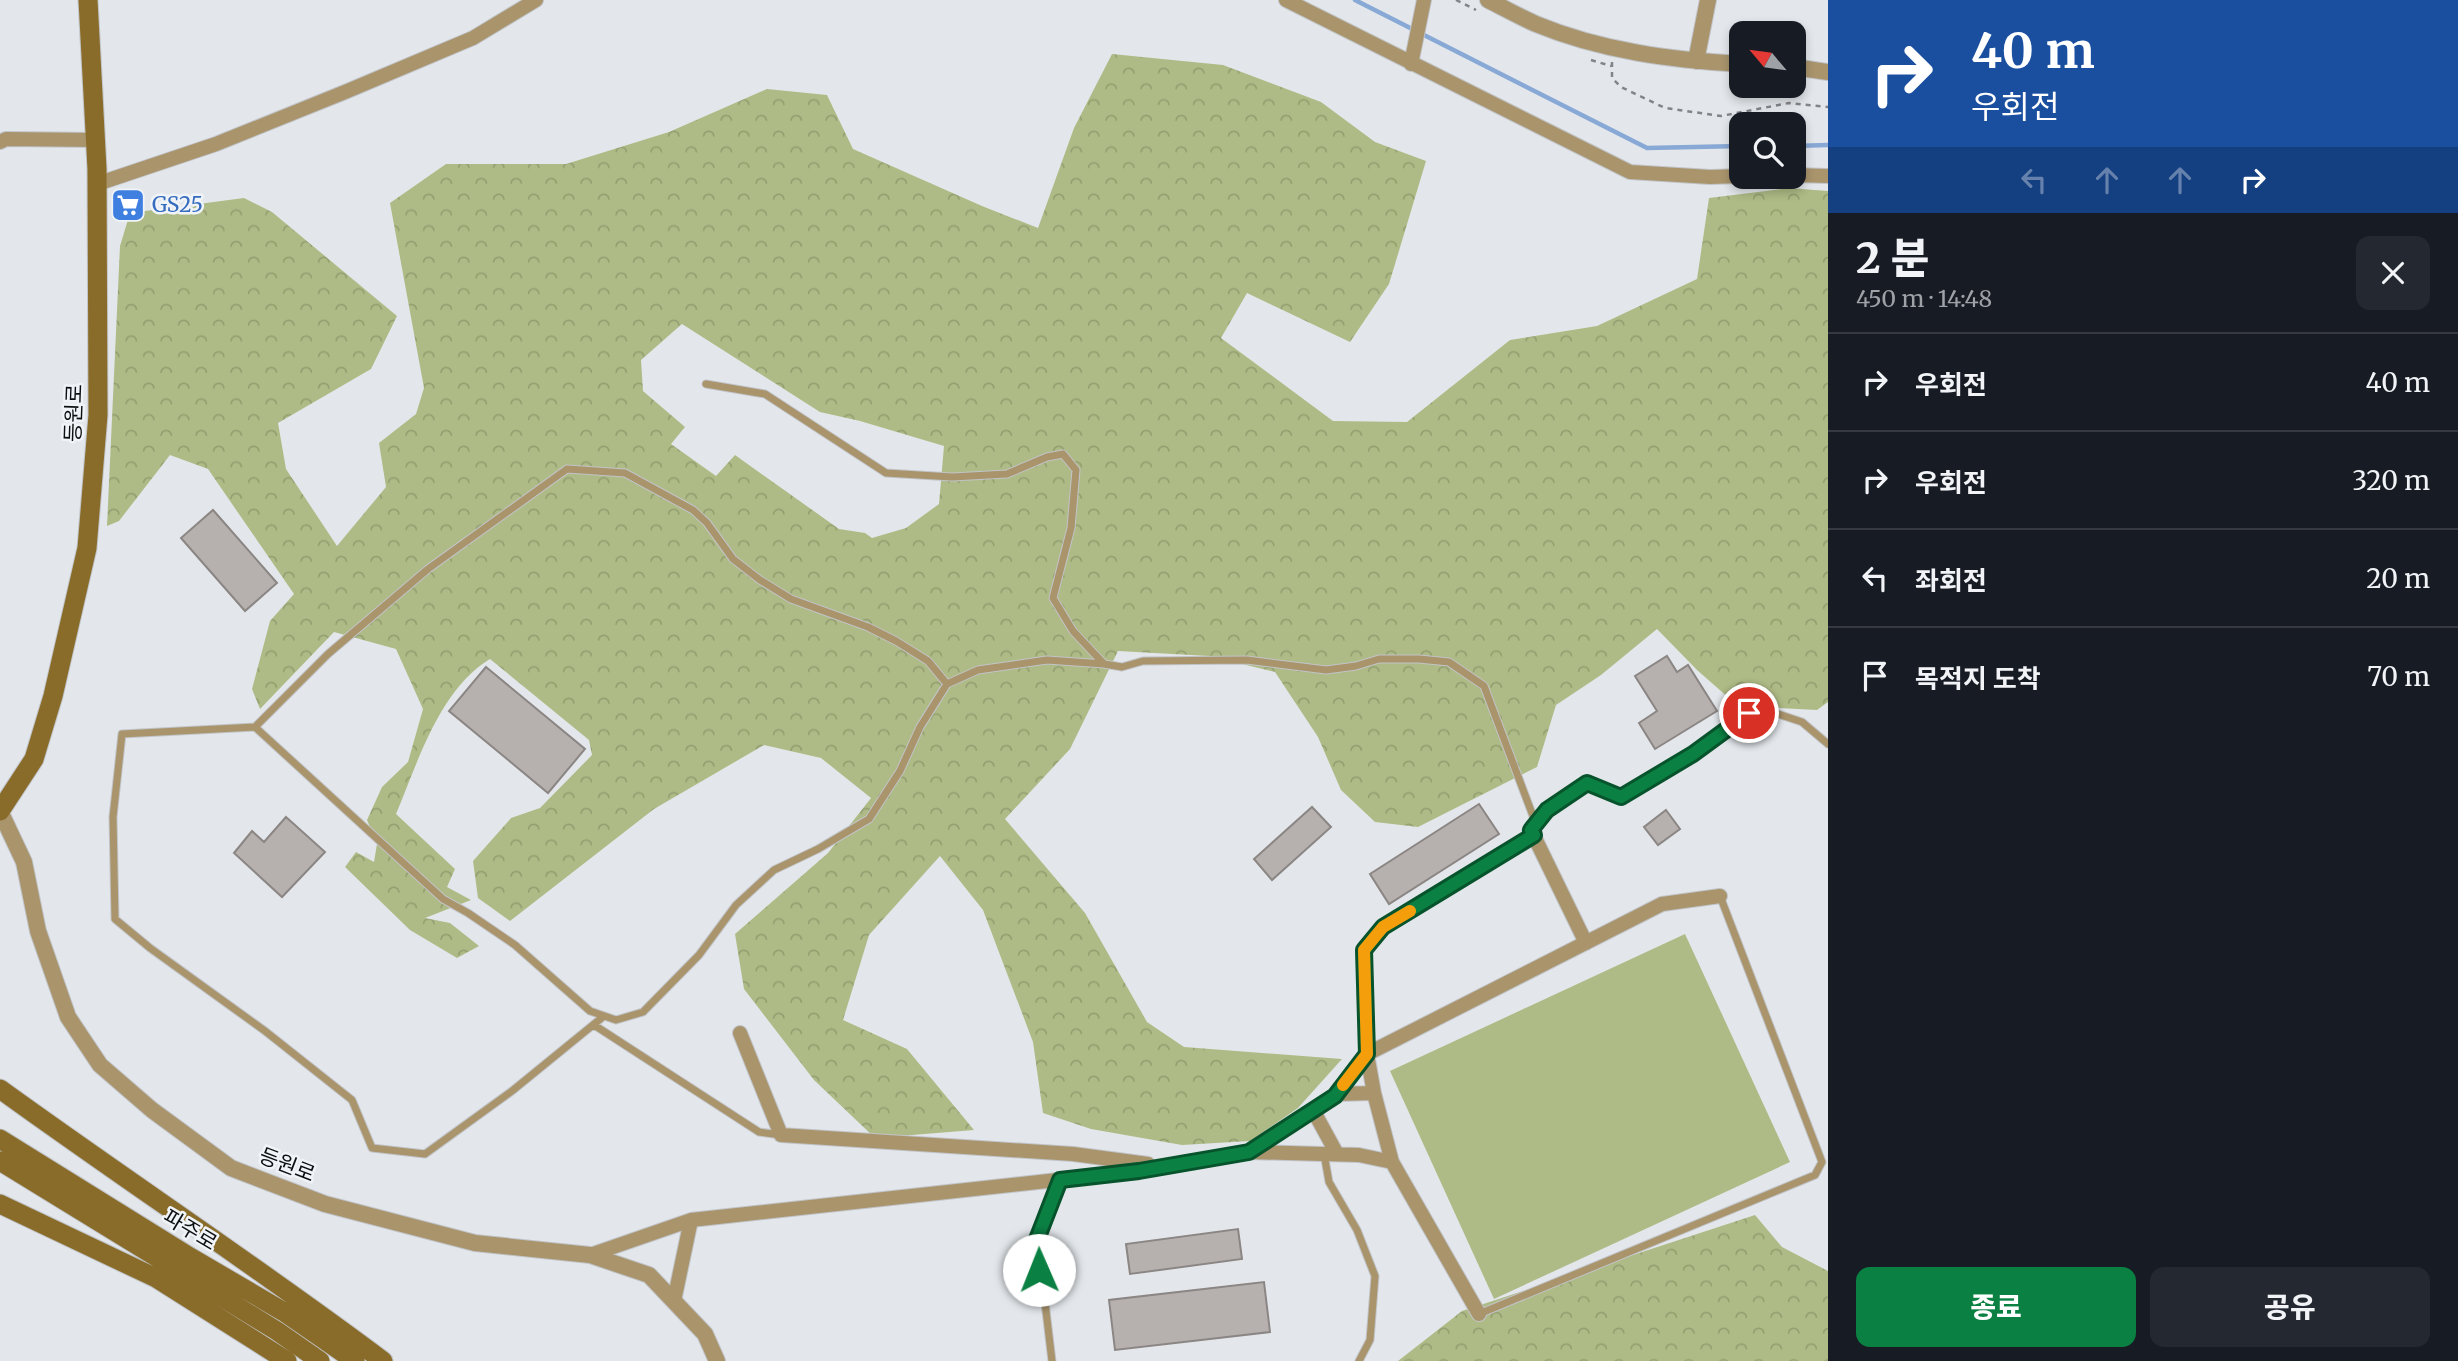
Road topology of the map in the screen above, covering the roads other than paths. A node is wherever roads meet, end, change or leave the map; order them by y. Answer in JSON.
{"nodes":[{"id":1,"x":88,"y":0,"type":"edge"},
{"id":2,"x":536,"y":0,"type":"edge"},
{"id":3,"x":1286,"y":0,"type":"edge"},
{"id":4,"x":1424,"y":0,"type":"edge"},
{"id":5,"x":1488,"y":0,"type":"edge"},
{"id":6,"x":1708,"y":0,"type":"edge"},
{"id":7,"x":1696,"y":61,"type":"junction"},
{"id":8,"x":1729,"y":63,"type":"edge"},
{"id":9,"x":1411,"y":64,"type":"junction"},
{"id":10,"x":1806,"y":69,"type":"edge"},
{"id":11,"x":1828,"y":72,"type":"edge"},
{"id":12,"x":96,"y":141,"type":"junction"},
{"id":13,"x":0,"y":142,"type":"edge"},
{"id":14,"x":1806,"y":175,"type":"edge"},
{"id":15,"x":1729,"y":176,"type":"edge"},
{"id":16,"x":1828,"y":176,"type":"edge"},
{"id":17,"x":97,"y":184,"type":"junction"},
{"id":18,"x":706,"y":384,"type":"dead end"},
{"id":19,"x":1104,"y":664,"type":"junction"},
{"id":20,"x":947,"y":684,"type":"junction"},
{"id":21,"x":255,"y":727,"type":"junction"},
{"id":22,"x":1828,"y":744,"type":"edge"},
{"id":23,"x":0,"y":811,"type":"edge"},
{"id":24,"x":1534,"y":830,"type":"junction"},
{"id":25,"x":1720,"y":896,"type":"joint"},
{"id":26,"x":1586,"y":943,"type":"junction"},
{"id":27,"x":604,"y":1016,"type":"junction"},
{"id":28,"x":594,"y":1025,"type":"junction"},
{"id":29,"x":740,"y":1033,"type":"dead end"},
{"id":30,"x":1367,"y":1054,"type":"junction"},
{"id":31,"x":0,"y":1089,"type":"edge"},
{"id":32,"x":1374,"y":1093,"type":"junction"},
{"id":33,"x":1336,"y":1094,"type":"junction"},
{"id":34,"x":1313,"y":1110,"type":"junction"},
{"id":35,"x":781,"y":1135,"type":"junction"},
{"id":36,"x":0,"y":1139,"type":"edge"},
{"id":37,"x":1249,"y":1152,"type":"junction"},
{"id":38,"x":1330,"y":1154,"type":"junction"},
{"id":39,"x":0,"y":1161,"type":"edge"},
{"id":40,"x":1392,"y":1162,"type":"junction"},
{"id":41,"x":1165,"y":1166,"type":"junction"},
{"id":42,"x":1060,"y":1180,"type":"junction"},
{"id":43,"x":0,"y":1205,"type":"edge"},
{"id":44,"x":691,"y":1220,"type":"junction"},
{"id":45,"x":590,"y":1255,"type":"junction"},
{"id":46,"x":674,"y":1301,"type":"junction"},
{"id":47,"x":1479,"y":1314,"type":"joint"},
{"id":48,"x":287,"y":1361,"type":"edge"},
{"id":49,"x":320,"y":1361,"type":"edge"},
{"id":50,"x":355,"y":1361,"type":"edge"},
{"id":51,"x":383,"y":1361,"type":"edge"},
{"id":52,"x":717,"y":1361,"type":"edge"},
{"id":53,"x":1052,"y":1361,"type":"edge"},
{"id":54,"x":1359,"y":1361,"type":"edge"}],
"edges":[{"from":1,"to":12,"type":"main road","name":"등원로"},
{"from":2,"to":17,"type":"street"},
{"from":3,"to":9,"type":"street"},
{"from":4,"to":9,"type":"street"},
{"from":5,"to":7,"type":"street"},
{"from":6,"to":7,"type":"street"},
{"from":7,"to":8,"type":"street"},
{"from":9,"to":15,"type":"street"},
{"from":10,"to":11,"type":"street"},
{"from":12,"to":13,"type":"street"},
{"from":12,"to":17,"type":"main road","name":"등원로"},
{"from":14,"to":16,"type":"street"},
{"from":17,"to":23,"type":"main road","name":"등원로"},
{"from":18,"to":19,"type":"lane"},
{"from":19,"to":20,"type":"lane"},
{"from":19,"to":24,"type":"lane"},
{"from":20,"to":21,"type":"lane"},
{"from":20,"to":27,"type":"lane"},
{"from":21,"to":27,"type":"lane"},
{"from":21,"to":28,"type":"lane"},
{"from":22,"to":24,"type":"lane"},
{"from":23,"to":45,"type":"street","name":"등원로"},
{"from":24,"to":26,"type":"street"},
{"from":24,"to":30,"type":"street"},
{"from":25,"to":26,"type":"street"},
{"from":25,"to":47,"type":"lane"},
{"from":26,"to":30,"type":"street"},
{"from":27,"to":28,"type":"lane"},
{"from":28,"to":35,"type":"lane"},
{"from":29,"to":35,"type":"street"},
{"from":30,"to":32,"type":"street"},
{"from":30,"to":33,"type":"street"},
{"from":31,"to":51,"type":"main road"},
{"from":32,"to":33,"type":"street"},
{"from":32,"to":40,"type":"street"},
{"from":33,"to":34,"type":"street"},
{"from":34,"to":37,"type":"street"},
{"from":34,"to":38,"type":"street"},
{"from":35,"to":41,"type":"street"},
{"from":36,"to":50,"type":"main road","name":"파주로"},
{"from":37,"to":38,"type":"street"},
{"from":37,"to":41,"type":"street"},
{"from":38,"to":40,"type":"street"},
{"from":38,"to":54,"type":"lane"},
{"from":39,"to":49,"type":"main road","name":"파주로"},
{"from":40,"to":47,"type":"street"},
{"from":41,"to":42,"type":"street"},
{"from":42,"to":44,"type":"street"},
{"from":42,"to":53,"type":"lane"},
{"from":43,"to":48,"type":"main road"},
{"from":44,"to":45,"type":"street"},
{"from":44,"to":46,"type":"street"},
{"from":45,"to":46,"type":"street","name":"등원로"},
{"from":46,"to":52,"type":"street","name":"등원로"}]}
